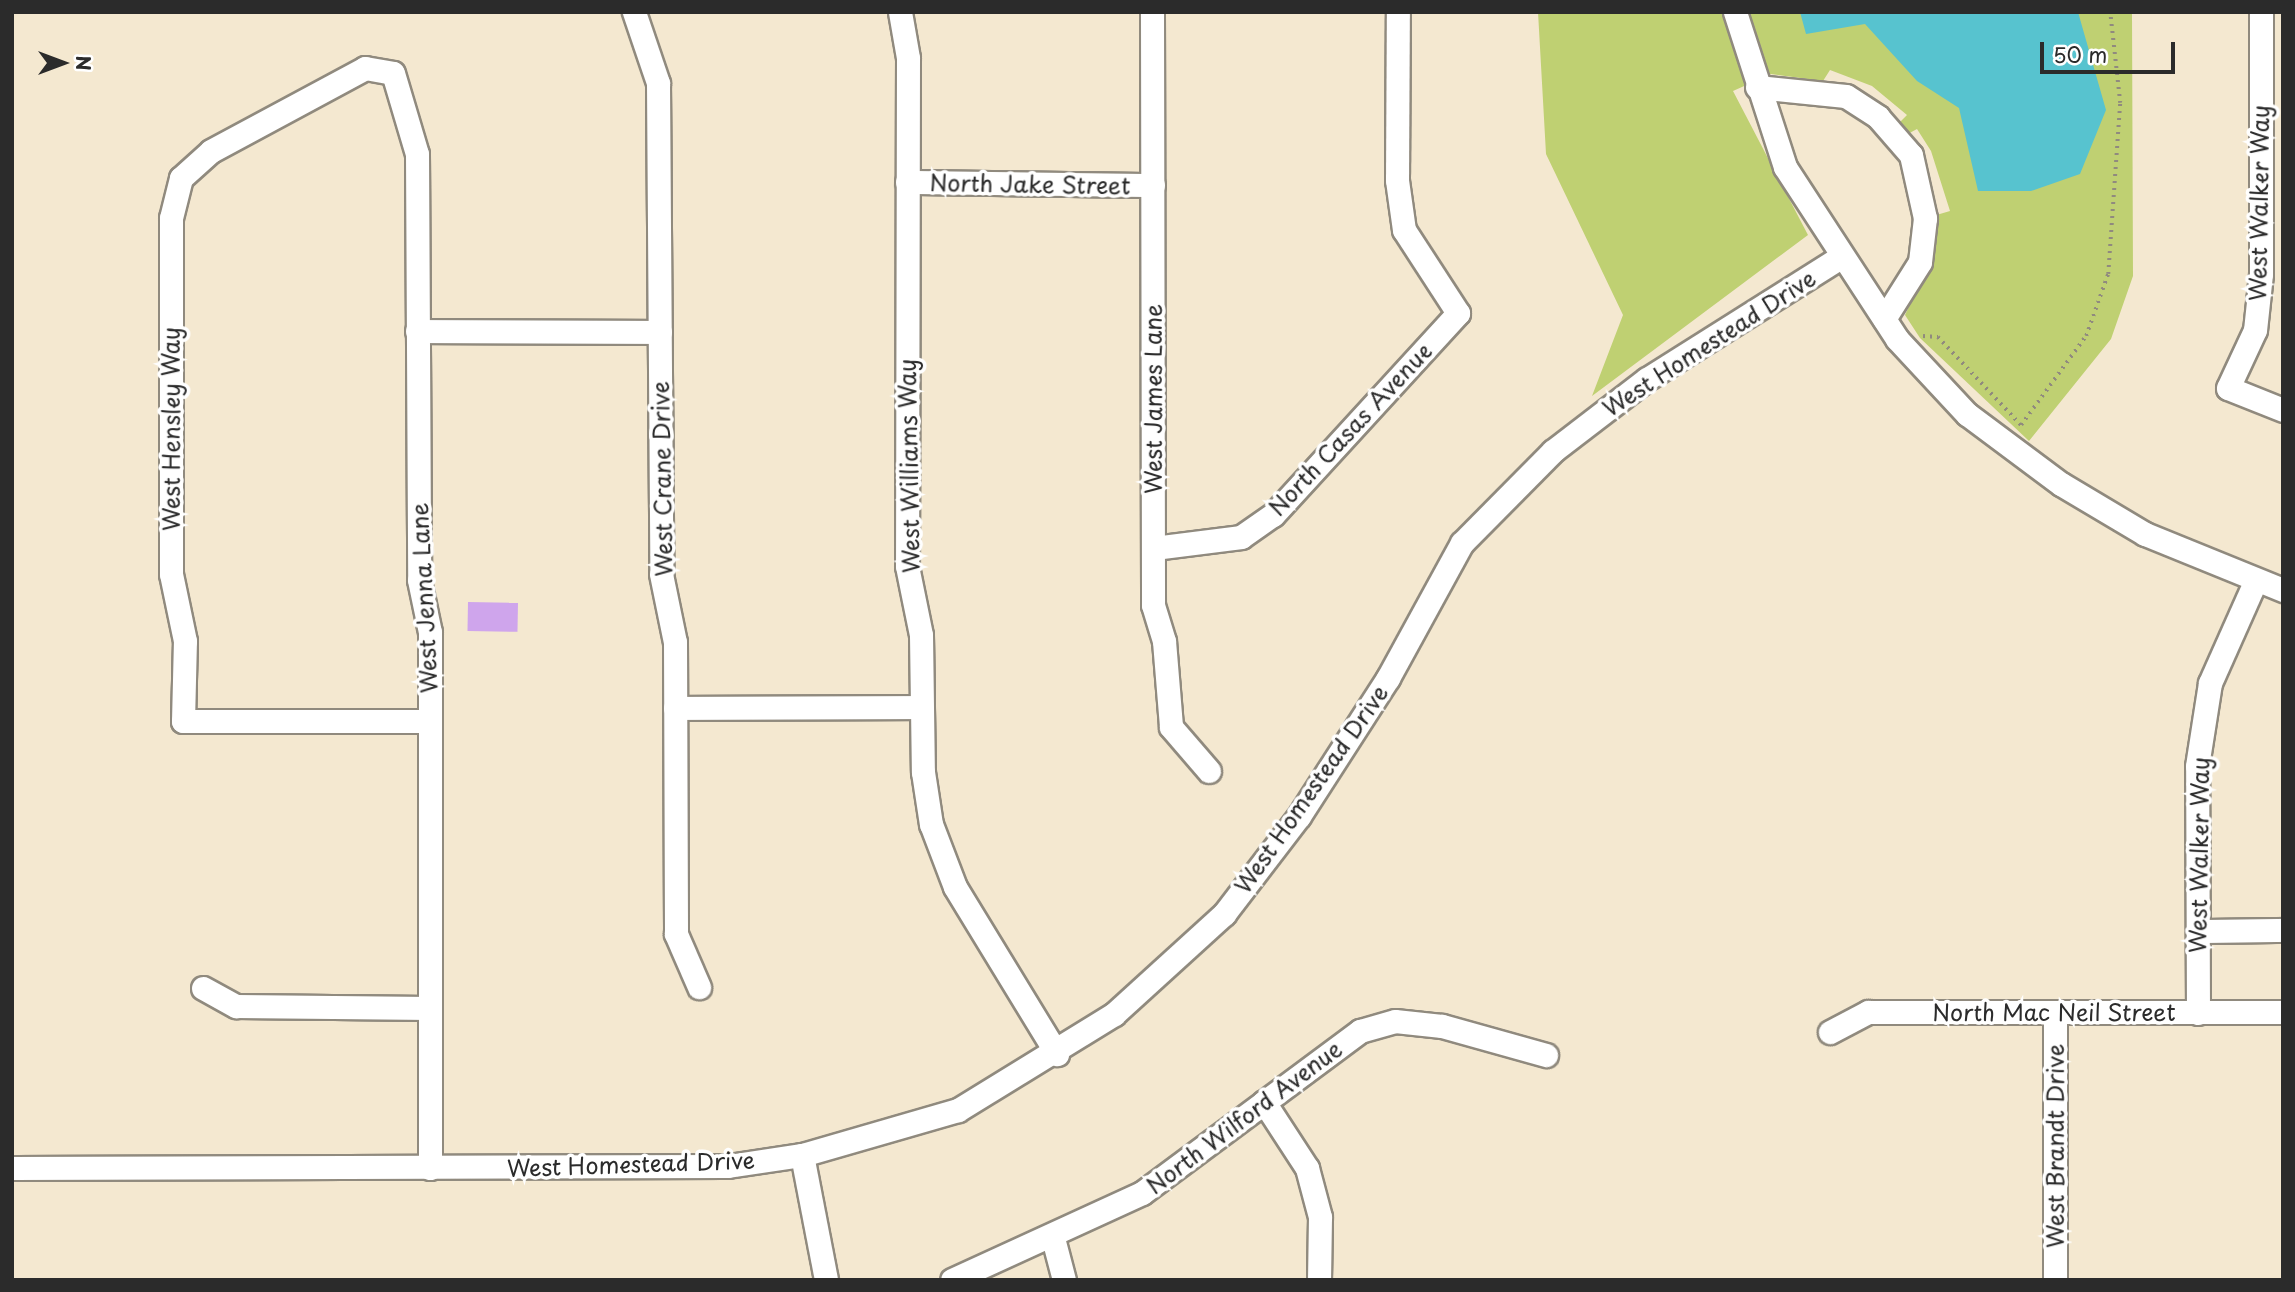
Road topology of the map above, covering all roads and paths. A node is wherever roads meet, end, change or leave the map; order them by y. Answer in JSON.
{"nodes":[{"id":1,"x":634,"y":12,"type":"edge"},
{"id":2,"x":900,"y":12,"type":"edge"},
{"id":3,"x":1152,"y":12,"type":"edge"},
{"id":4,"x":1398,"y":12,"type":"edge"},
{"id":5,"x":1735,"y":12,"type":"edge"},
{"id":6,"x":2110,"y":12,"type":"edge"},
{"id":7,"x":2261,"y":12,"type":"edge"},
{"id":8,"x":393,"y":73,"type":"joint"},
{"id":9,"x":1757,"y":87,"type":"junction"},
{"id":10,"x":907,"y":183,"type":"junction"},
{"id":11,"x":1153,"y":185,"type":"junction"},
{"id":12,"x":1840,"y":257,"type":"junction"},
{"id":13,"x":1884,"y":318,"type":"junction"},
{"id":14,"x":1917,"y":330,"type":"dead end"},
{"id":15,"x":417,"y":331,"type":"junction"},
{"id":16,"x":660,"y":332,"type":"junction"},
{"id":17,"x":2283,"y":410,"type":"edge"},
{"id":18,"x":1154,"y":548,"type":"junction"},
{"id":19,"x":2255,"y":582,"type":"junction"},
{"id":20,"x":2283,"y":590,"type":"edge"},
{"id":21,"x":921,"y":707,"type":"junction"},
{"id":22,"x":675,"y":708,"type":"junction"},
{"id":23,"x":429,"y":721,"type":"junction"},
{"id":24,"x":1209,"y":771,"type":"dead end"},
{"id":25,"x":2283,"y":930,"type":"edge"},
{"id":26,"x":2198,"y":931,"type":"junction"},
{"id":27,"x":699,"y":987,"type":"dead end"},
{"id":28,"x":203,"y":988,"type":"dead end"},
{"id":29,"x":430,"y":1008,"type":"junction"},
{"id":30,"x":2055,"y":1012,"type":"junction"},
{"id":31,"x":2199,"y":1013,"type":"junction"},
{"id":32,"x":2283,"y":1013,"type":"edge"},
{"id":33,"x":1830,"y":1032,"type":"dead end"},
{"id":34,"x":1057,"y":1054,"type":"junction"},
{"id":35,"x":1546,"y":1055,"type":"dead end"},
{"id":36,"x":1264,"y":1101,"type":"junction"},
{"id":37,"x":802,"y":1155,"type":"junction"},
{"id":38,"x":12,"y":1168,"type":"edge"},
{"id":39,"x":430,"y":1168,"type":"junction"},
{"id":40,"x":1053,"y":1238,"type":"junction"},
{"id":41,"x":826,"y":1280,"type":"edge"},
{"id":42,"x":952,"y":1280,"type":"edge"},
{"id":43,"x":1064,"y":1280,"type":"edge"},
{"id":44,"x":1319,"y":1280,"type":"edge"},
{"id":45,"x":2055,"y":1280,"type":"edge"}],
"edges":[{"from":1,"to":16,"type":"street","name":"West Crane Drive"},
{"from":2,"to":10,"type":"street","name":"West Williams Way"},
{"from":3,"to":11,"type":"street","name":"West James Lane"},
{"from":4,"to":18,"type":"street","name":"North Casas Avenue"},
{"from":5,"to":9,"type":"street"},
{"from":6,"to":14,"type":"path"},
{"from":7,"to":17,"type":"street","name":"West Walker Way"},
{"from":8,"to":15,"type":"street","name":"West Jenna Lane"},
{"from":8,"to":23,"type":"street","name":"West Hensley Way"},
{"from":9,"to":12,"type":"street"},
{"from":9,"to":13,"type":"street"},
{"from":10,"to":11,"type":"street","name":"North Jake Street"},
{"from":10,"to":21,"type":"street","name":"West Williams Way"},
{"from":11,"to":18,"type":"street","name":"West James Lane"},
{"from":12,"to":13,"type":"street"},
{"from":12,"to":34,"type":"street","name":"West Homestead Drive"},
{"from":13,"to":19,"type":"street"},
{"from":15,"to":16,"type":"street"},
{"from":15,"to":23,"type":"street","name":"West Jenna Lane"},
{"from":16,"to":22,"type":"street","name":"West Crane Drive"},
{"from":18,"to":24,"type":"street","name":"West James Lane"},
{"from":19,"to":20,"type":"street"},
{"from":19,"to":26,"type":"street","name":"West Walker Way"},
{"from":21,"to":22,"type":"street"},
{"from":21,"to":34,"type":"street","name":"West Williams Way"},
{"from":22,"to":27,"type":"street","name":"West Crane Drive"},
{"from":23,"to":29,"type":"street","name":"West Jenna Lane"},
{"from":25,"to":26,"type":"street"},
{"from":26,"to":31,"type":"street","name":"West Walker Way"},
{"from":28,"to":29,"type":"street"},
{"from":29,"to":39,"type":"street","name":"West Jenna Lane"},
{"from":30,"to":31,"type":"street","name":"North Mac Neil Street"},
{"from":30,"to":33,"type":"street","name":"North Mac Neil Street"},
{"from":30,"to":45,"type":"street","name":"West Brandt Drive"},
{"from":31,"to":32,"type":"street","name":"North Mac Neil Street"},
{"from":34,"to":37,"type":"street","name":"West Homestead Drive"},
{"from":35,"to":36,"type":"street","name":"North Wilford Avenue"},
{"from":36,"to":40,"type":"street","name":"North Wilford Avenue"},
{"from":36,"to":44,"type":"street"},
{"from":37,"to":39,"type":"street","name":"West Homestead Drive"},
{"from":37,"to":41,"type":"street"},
{"from":38,"to":39,"type":"street","name":"West Homestead Drive"},
{"from":40,"to":42,"type":"street","name":"North Wilford Avenue"},
{"from":40,"to":43,"type":"street"}]}
